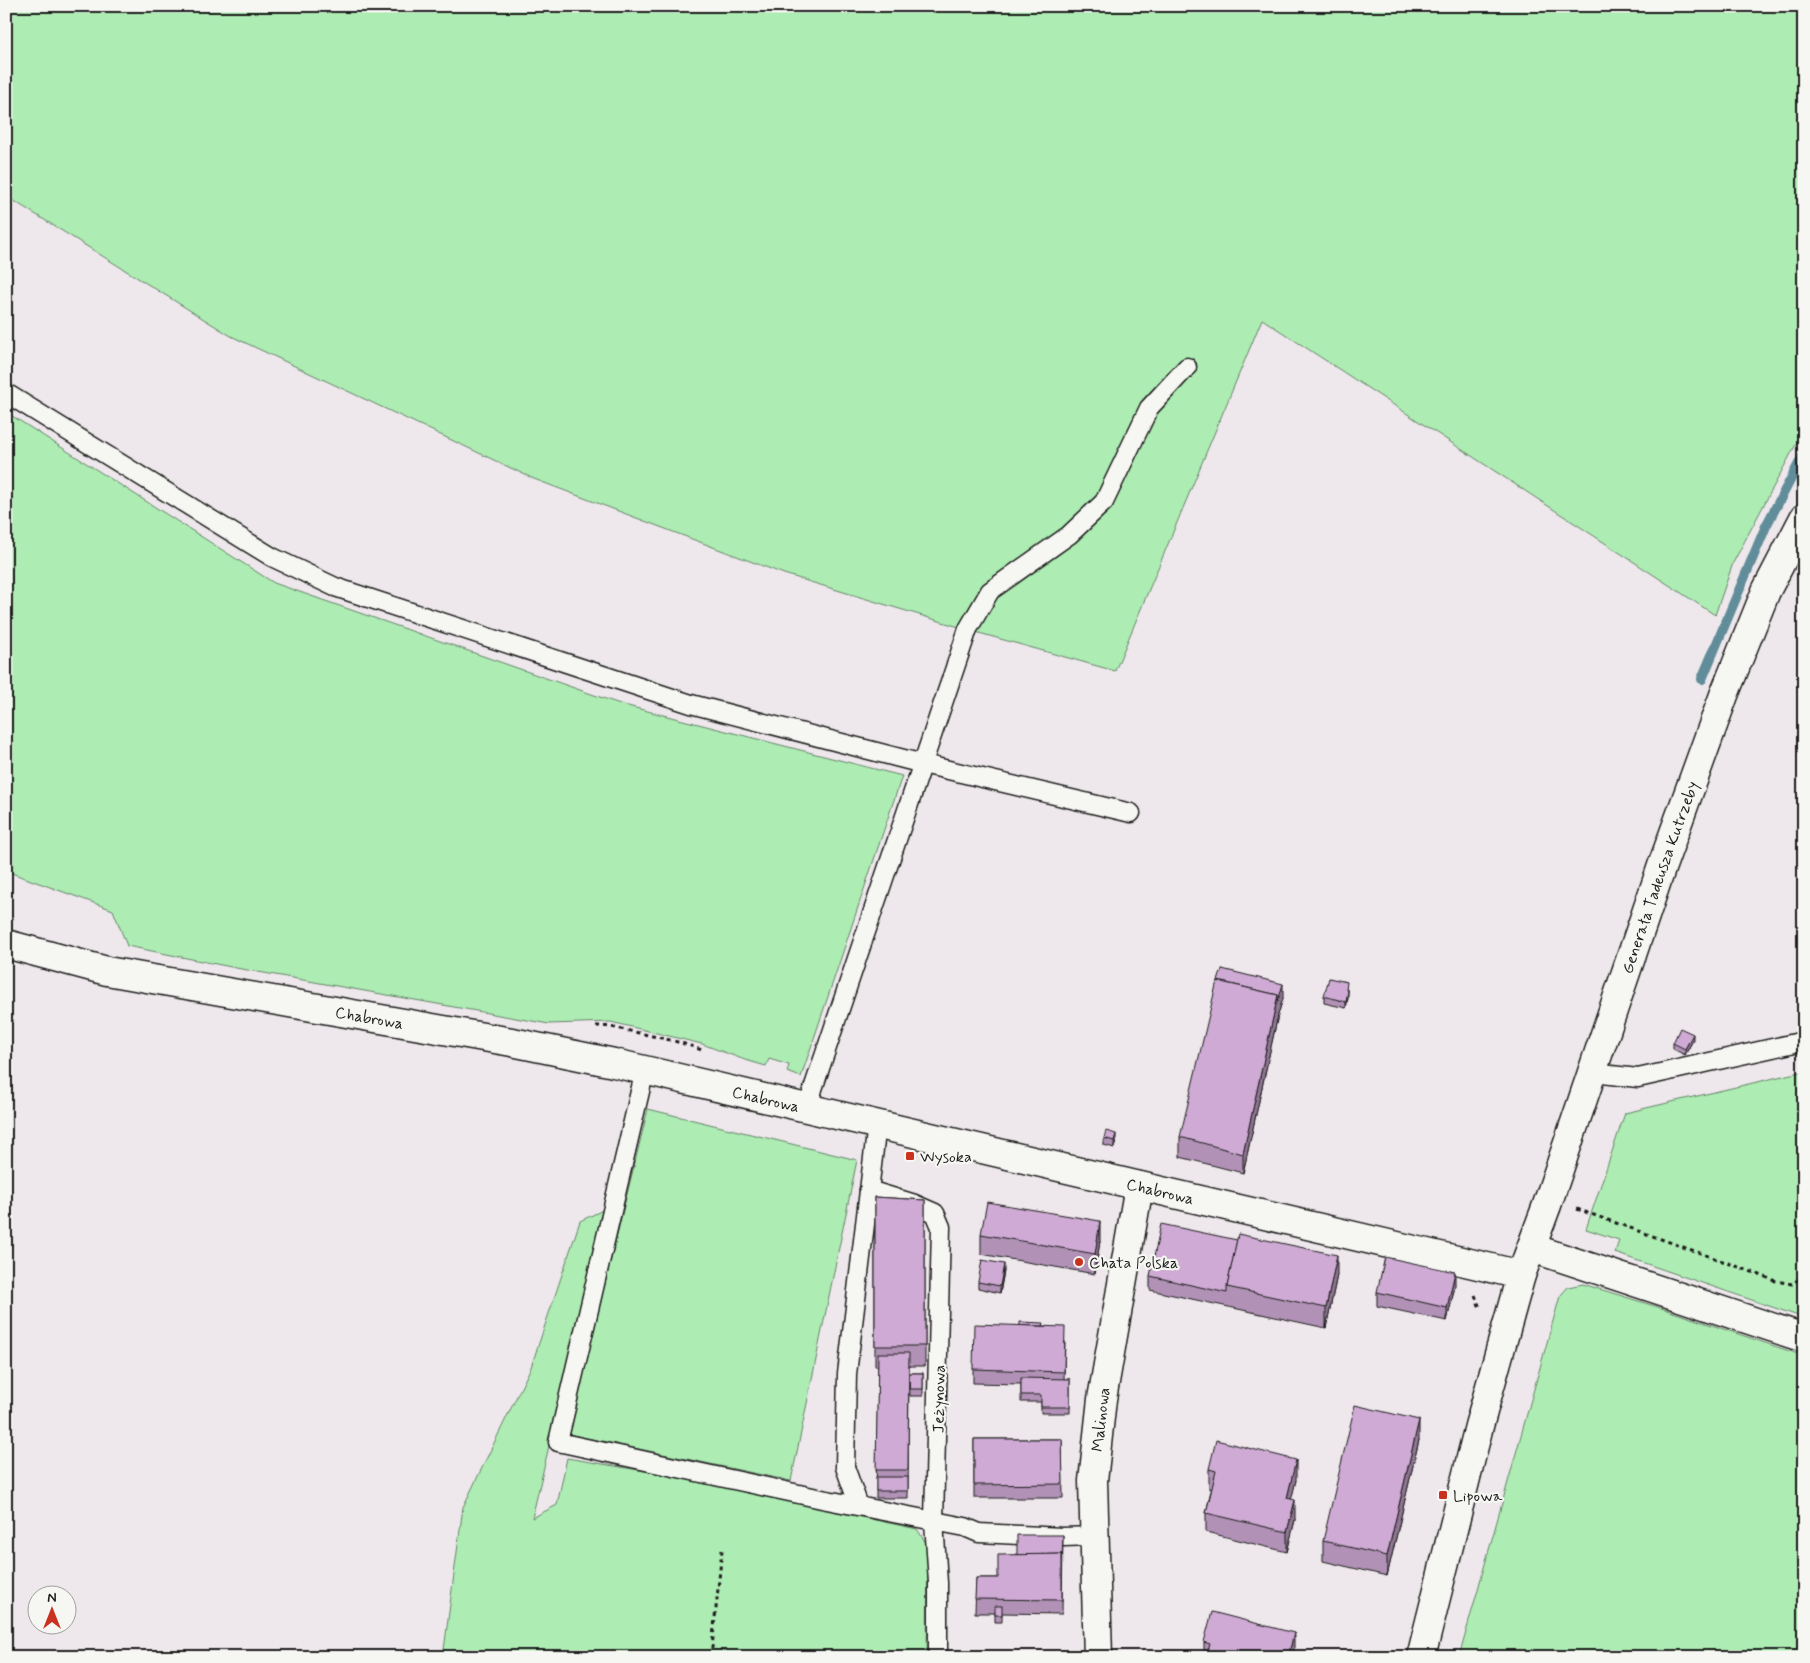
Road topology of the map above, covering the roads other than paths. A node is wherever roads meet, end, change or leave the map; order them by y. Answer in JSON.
{"nodes":[{"id":1,"x":1187,"y":367,"type":"dead end"},
{"id":2,"x":6,"y":394,"type":"edge"},
{"id":3,"x":1804,"y":518,"type":"edge"},
{"id":4,"x":923,"y":764,"type":"junction"},
{"id":5,"x":1131,"y":813,"type":"dead end"},
{"id":6,"x":6,"y":944,"type":"edge"},
{"id":7,"x":1804,"y":1041,"type":"edge"},
{"id":8,"x":645,"y":1070,"type":"junction"},
{"id":9,"x":1593,"y":1073,"type":"junction"},
{"id":10,"x":808,"y":1109,"type":"junction"},
{"id":11,"x":877,"y":1124,"type":"junction"},
{"id":12,"x":1139,"y":1186,"type":"junction"},
{"id":13,"x":869,"y":1190,"type":"junction"},
{"id":14,"x":1533,"y":1246,"type":"junction"},
{"id":15,"x":1521,"y":1275,"type":"junction"},
{"id":16,"x":1804,"y":1338,"type":"edge"},
{"id":17,"x":859,"y":1506,"type":"junction"},
{"id":18,"x":934,"y":1521,"type":"junction"},
{"id":19,"x":1094,"y":1536,"type":"junction"},
{"id":20,"x":938,"y":1657,"type":"edge"},
{"id":21,"x":1098,"y":1657,"type":"edge"},
{"id":22,"x":1421,"y":1657,"type":"edge"}],
"edges":[{"from":1,"to":4,"type":"lane"},
{"from":2,"to":4,"type":"lane"},
{"from":3,"to":9,"type":"street","name":"Generała Tadeusza Kutrzeby"},
{"from":4,"to":5,"type":"lane"},
{"from":4,"to":10,"type":"lane"},
{"from":6,"to":8,"type":"street","name":"Chabrowa"},
{"from":7,"to":9,"type":"lane"},
{"from":8,"to":10,"type":"street","name":"Chabrowa"},
{"from":8,"to":17,"type":"lane"},
{"from":9,"to":14,"type":"street","name":"Generała Tadeusza Kutrzeby"},
{"from":10,"to":11,"type":"street","name":"Chabrowa"},
{"from":11,"to":12,"type":"street","name":"Chabrowa"},
{"from":11,"to":13,"type":"lane"},
{"from":12,"to":15,"type":"street","name":"Chabrowa"},
{"from":12,"to":19,"type":"street","name":"Malinowa"},
{"from":13,"to":17,"type":"lane"},
{"from":13,"to":18,"type":"lane","name":"Jeżynowa"},
{"from":14,"to":15,"type":"street"},
{"from":14,"to":16,"type":"street"},
{"from":15,"to":22,"type":"street"},
{"from":17,"to":18,"type":"lane"},
{"from":18,"to":19,"type":"lane"},
{"from":18,"to":20,"type":"lane","name":"Jeżynowa"},
{"from":19,"to":21,"type":"street","name":"Malinowa"}]}
